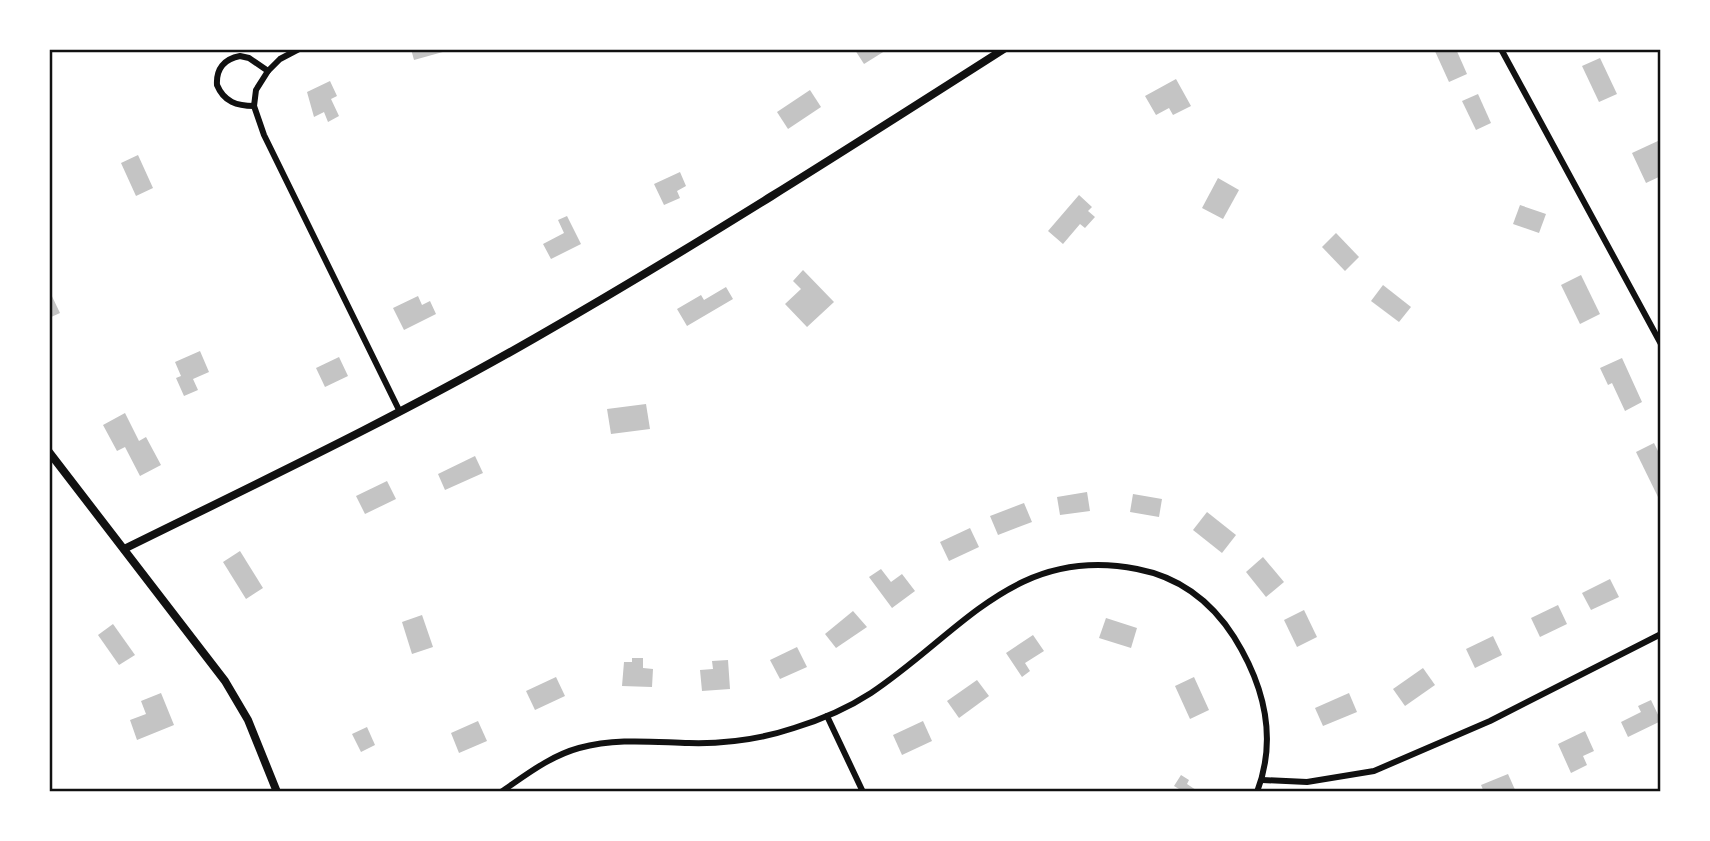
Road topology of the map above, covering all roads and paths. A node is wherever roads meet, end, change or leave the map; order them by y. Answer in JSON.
{"nodes":[{"id":1,"x":299,"y":49,"type":"edge"},
{"id":2,"x":1004,"y":49,"type":"edge"},
{"id":3,"x":1502,"y":49,"type":"edge"},
{"id":4,"x":268,"y":71,"type":"junction"},
{"id":5,"x":254,"y":106,"type":"junction"},
{"id":6,"x":1661,"y":344,"type":"edge"},
{"id":7,"x":400,"y":412,"type":"junction"},
{"id":8,"x":49,"y":453,"type":"edge"},
{"id":9,"x":124,"y":549,"type":"junction"},
{"id":10,"x":1661,"y":634,"type":"edge"},
{"id":11,"x":827,"y":716,"type":"junction"},
{"id":12,"x":1262,"y":780,"type":"junction"},
{"id":13,"x":277,"y":792,"type":"edge"},
{"id":14,"x":501,"y":792,"type":"edge"},
{"id":15,"x":863,"y":792,"type":"edge"},
{"id":16,"x":1257,"y":792,"type":"edge"}],
"edges":[{"from":1,"to":4,"type":"street"},
{"from":2,"to":7,"type":"street"},
{"from":3,"to":6,"type":"street"},
{"from":4,"to":5,"type":"street"},
{"from":4,"to":5,"type":"street"},
{"from":5,"to":7,"type":"street"},
{"from":7,"to":9,"type":"street"},
{"from":8,"to":9,"type":"street"},
{"from":9,"to":13,"type":"street"},
{"from":10,"to":12,"type":"street"},
{"from":11,"to":12,"type":"street"},
{"from":11,"to":14,"type":"street"},
{"from":11,"to":15,"type":"street"},
{"from":12,"to":16,"type":"street"}]}
